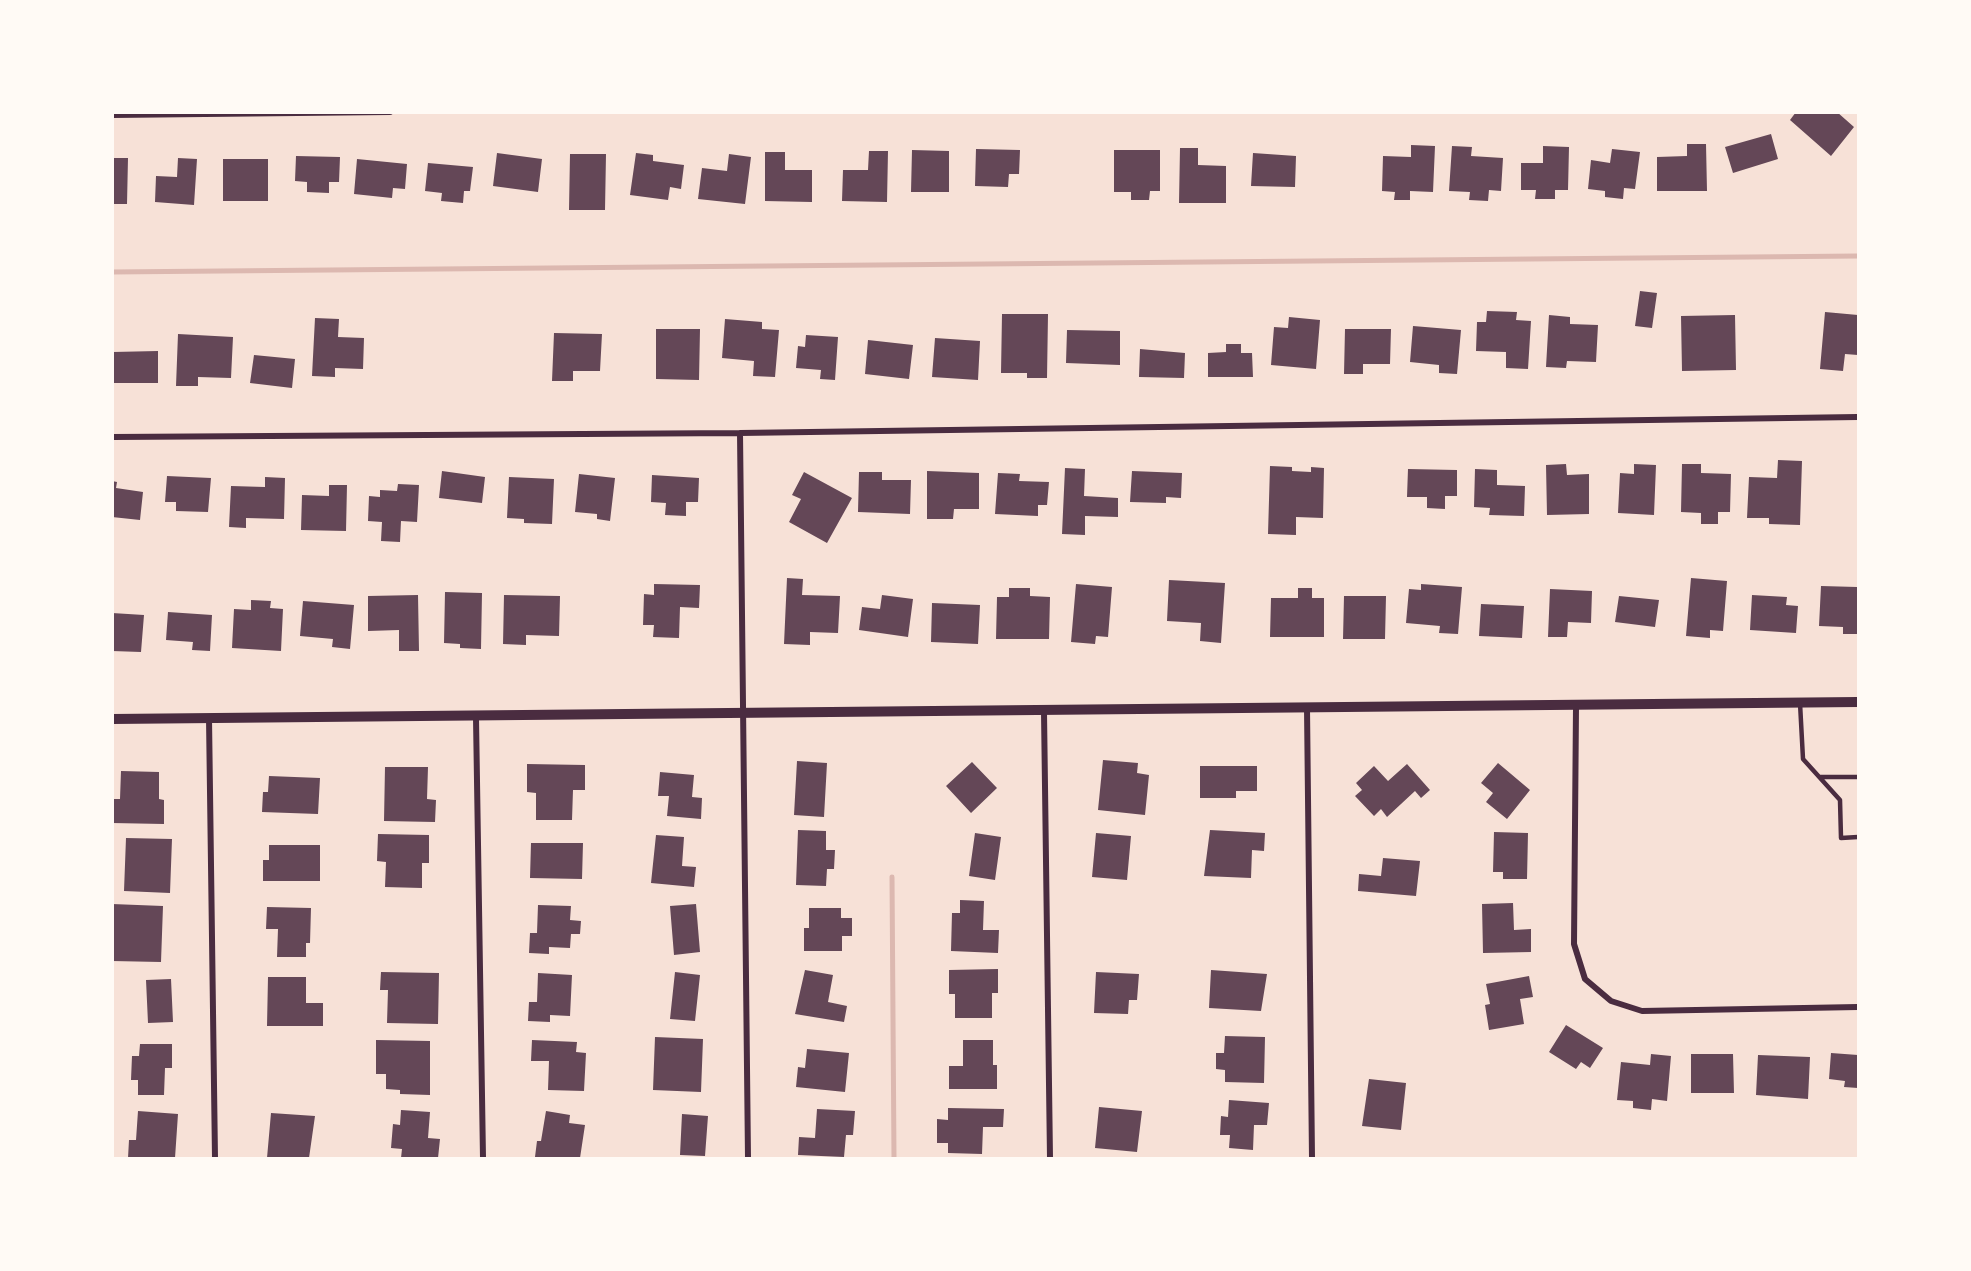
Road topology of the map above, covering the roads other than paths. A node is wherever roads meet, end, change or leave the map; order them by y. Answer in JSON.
{"nodes":[{"id":1,"x":390,"y":112,"type":"edge"},
{"id":2,"x":200,"y":113,"type":"edge"},
{"id":3,"x":112,"y":116,"type":"edge"},
{"id":4,"x":1858,"y":417,"type":"edge"},
{"id":5,"x":740,"y":433,"type":"junction"},
{"id":6,"x":112,"y":437,"type":"edge"},
{"id":7,"x":1858,"y":702,"type":"edge"},
{"id":8,"x":1800,"y":703,"type":"junction"},
{"id":9,"x":1576,"y":707,"type":"junction"},
{"id":10,"x":1306,"y":708,"type":"junction"},
{"id":11,"x":741,"y":712,"type":"junction"},
{"id":12,"x":1044,"y":712,"type":"junction"},
{"id":13,"x":209,"y":718,"type":"junction"},
{"id":14,"x":476,"y":718,"type":"junction"},
{"id":15,"x":112,"y":719,"type":"edge"},
{"id":16,"x":1820,"y":777,"type":"junction"},
{"id":17,"x":1858,"y":777,"type":"edge"},
{"id":18,"x":1858,"y":837,"type":"edge"},
{"id":19,"x":1858,"y":1008,"type":"edge"},
{"id":20,"x":215,"y":1158,"type":"edge"},
{"id":21,"x":483,"y":1158,"type":"edge"},
{"id":22,"x":748,"y":1158,"type":"edge"},
{"id":23,"x":1050,"y":1158,"type":"edge"},
{"id":24,"x":1312,"y":1158,"type":"edge"}],
"edges":[{"from":1,"to":2,"type":"street"},
{"from":2,"to":3,"type":"street"},
{"from":4,"to":5,"type":"street"},
{"from":5,"to":6,"type":"street"},
{"from":5,"to":11,"type":"street"},
{"from":7,"to":8,"type":"street"},
{"from":8,"to":9,"type":"street"},
{"from":8,"to":16,"type":"lane"},
{"from":9,"to":10,"type":"street"},
{"from":9,"to":19,"type":"street"},
{"from":10,"to":12,"type":"street"},
{"from":10,"to":24,"type":"street"},
{"from":11,"to":12,"type":"street"},
{"from":11,"to":14,"type":"street"},
{"from":11,"to":22,"type":"street"},
{"from":12,"to":23,"type":"street"},
{"from":13,"to":14,"type":"street"},
{"from":13,"to":15,"type":"street"},
{"from":13,"to":20,"type":"street"},
{"from":14,"to":21,"type":"street"},
{"from":16,"to":17,"type":"lane"},
{"from":16,"to":18,"type":"lane"}]}
